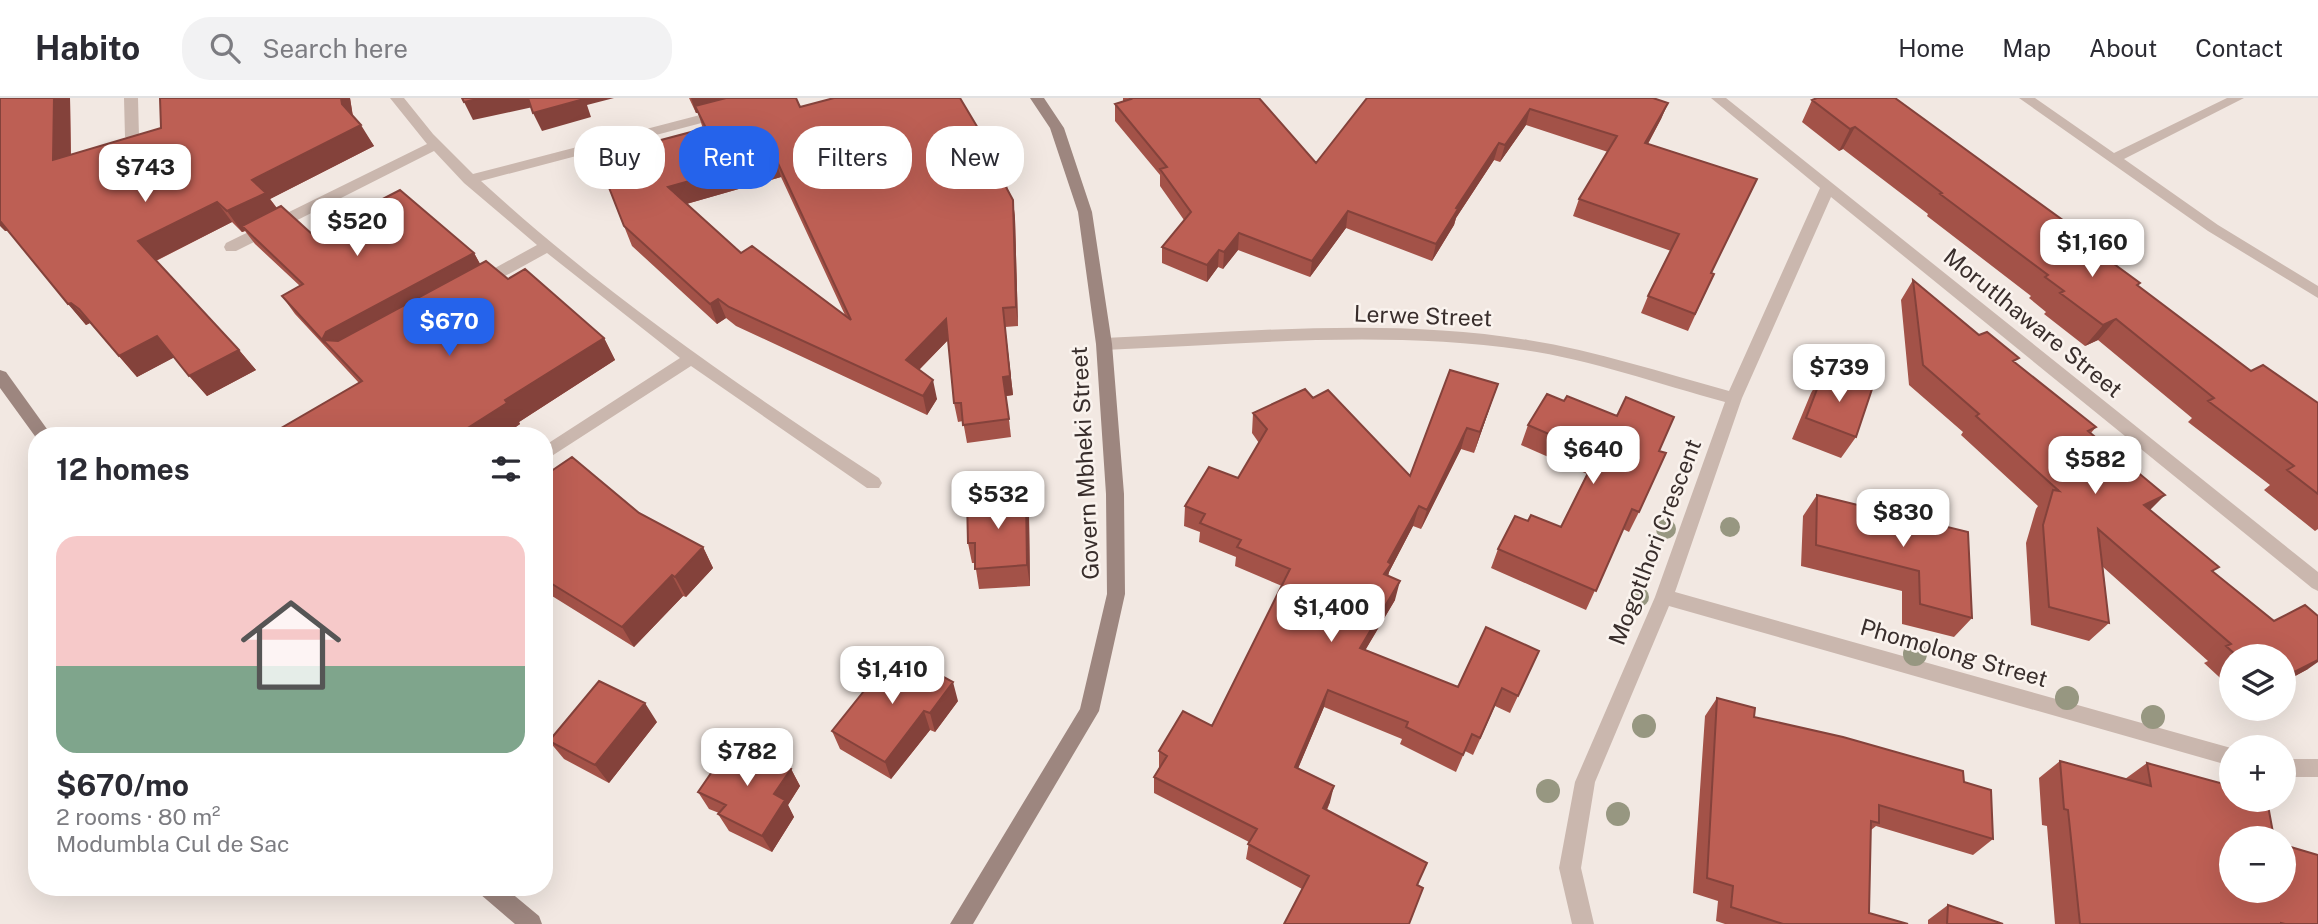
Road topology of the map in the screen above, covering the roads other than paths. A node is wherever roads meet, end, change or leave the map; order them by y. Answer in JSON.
{"nodes":[{"id":1,"x":131,"y":98,"type":"edge"},
{"id":2,"x":397,"y":98,"type":"edge"},
{"id":3,"x":1037,"y":98,"type":"edge"},
{"id":4,"x":1718,"y":98,"type":"edge"},
{"id":5,"x":2026,"y":98,"type":"edge"},
{"id":6,"x":2237,"y":98,"type":"edge"},
{"id":7,"x":741,"y":108,"type":"edge"},
{"id":8,"x":132,"y":137,"type":"edge"},
{"id":9,"x":435,"y":145,"type":"junction"},
{"id":10,"x":2113,"y":159,"type":"junction"},
{"id":11,"x":469,"y":180,"type":"junction"},
{"id":12,"x":1828,"y":187,"type":"junction"},
{"id":13,"x":548,"y":246,"type":"junction"},
{"id":14,"x":231,"y":247,"type":"dead end"},
{"id":15,"x":465,"y":292,"type":"edge"},
{"id":16,"x":2318,"y":293,"type":"edge"},
{"id":17,"x":1104,"y":344,"type":"junction"},
{"id":18,"x":692,"y":358,"type":"junction"},
{"id":19,"x":0,"y":376,"type":"edge"},
{"id":20,"x":1734,"y":398,"type":"junction"},
{"id":21,"x":37,"y":427,"type":"edge"},
{"id":22,"x":553,"y":450,"type":"edge"},
{"id":23,"x":873,"y":483,"type":"dead end"},
{"id":24,"x":2318,"y":583,"type":"edge"},
{"id":25,"x":1664,"y":597,"type":"junction"},
{"id":26,"x":2219,"y":754,"type":"edge"},
{"id":27,"x":2296,"y":768,"type":"edge"},
{"id":28,"x":2318,"y":768,"type":"edge"},
{"id":29,"x":498,"y":896,"type":"edge"},
{"id":30,"x":531,"y":924,"type":"edge"},
{"id":31,"x":961,"y":924,"type":"edge"},
{"id":32,"x":1583,"y":924,"type":"edge"}],
"edges":[{"from":1,"to":8,"type":"street"},
{"from":2,"to":9,"type":"street"},
{"from":3,"to":17,"type":"street","name":"Govern Mbheki Street"},
{"from":4,"to":12,"type":"street","name":"Morutlhaware Street"},
{"from":5,"to":10,"type":"street"},
{"from":6,"to":10,"type":"street"},
{"from":7,"to":11,"type":"street"},
{"from":9,"to":11,"type":"street"},
{"from":9,"to":14,"type":"street"},
{"from":10,"to":16,"type":"street"},
{"from":11,"to":13,"type":"street"},
{"from":12,"to":20,"type":"street","name":"Mogotlhori Crescent"},
{"from":12,"to":24,"type":"street","name":"Morutlhaware Street"},
{"from":13,"to":15,"type":"street"},
{"from":13,"to":18,"type":"street"},
{"from":17,"to":20,"type":"street","name":"Lerwe Street"},
{"from":17,"to":31,"type":"street","name":"Govern Mbheki Street"},
{"from":18,"to":22,"type":"street"},
{"from":18,"to":23,"type":"street"},
{"from":19,"to":21,"type":"street"},
{"from":20,"to":25,"type":"street","name":"Mogotlhori Crescent"},
{"from":25,"to":26,"type":"street","name":"Phomolong Street"},
{"from":25,"to":32,"type":"street","name":"Mogotlhori Crescent"},
{"from":27,"to":28,"type":"street"},
{"from":29,"to":30,"type":"street"}]}
